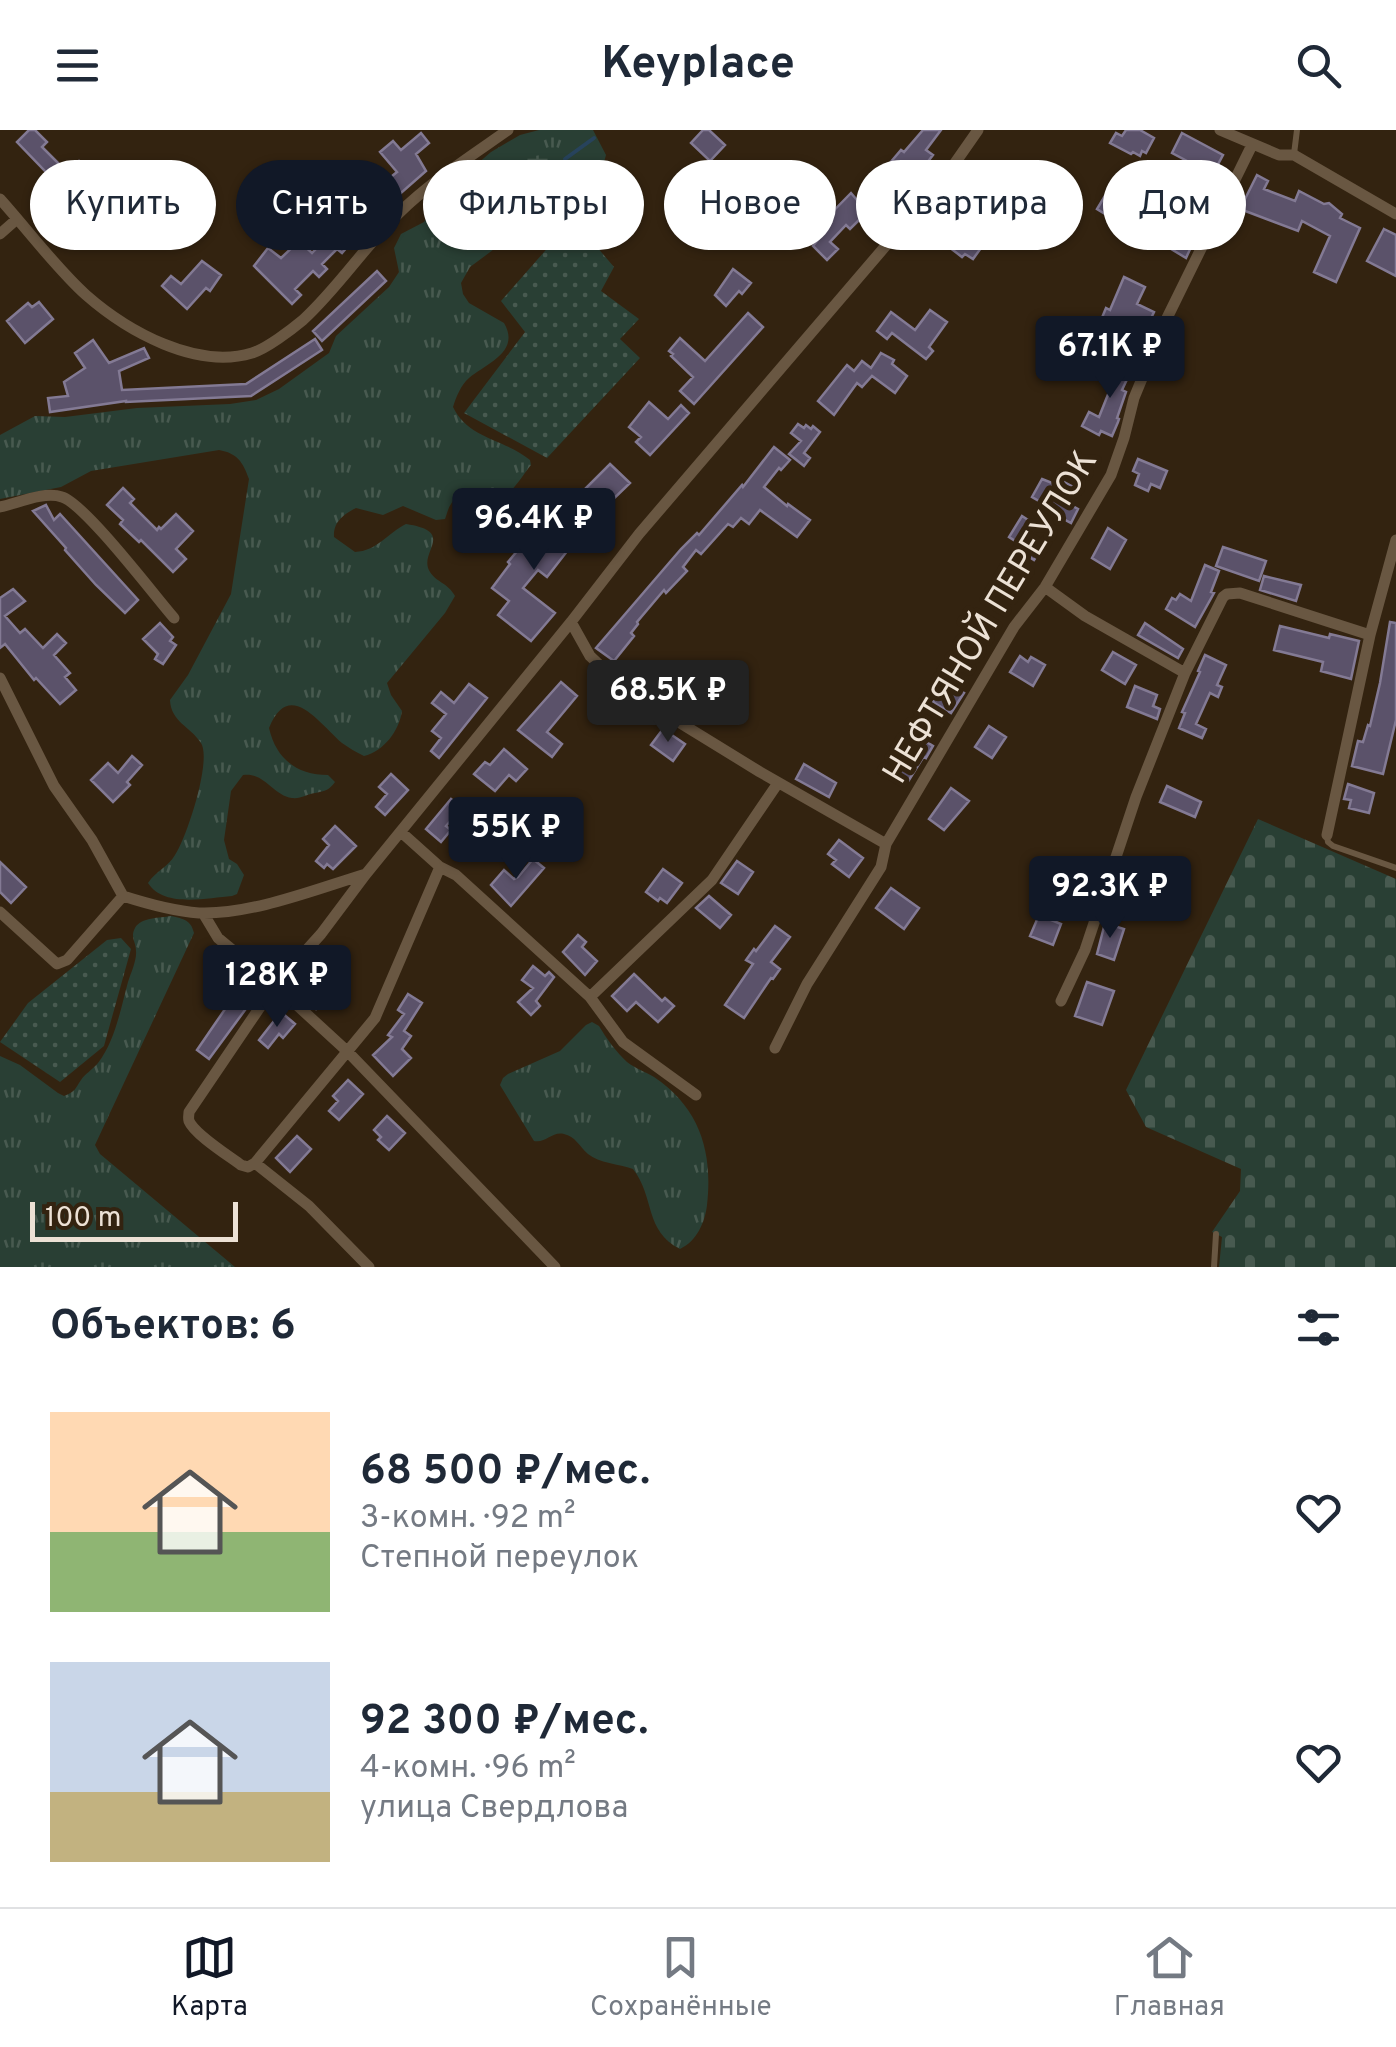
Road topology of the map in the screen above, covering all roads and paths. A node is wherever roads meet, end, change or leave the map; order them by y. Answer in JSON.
{"nodes":[{"id":1,"x":508,"y":130,"type":"edge"},
{"id":2,"x":978,"y":130,"type":"edge"},
{"id":3,"x":1220,"y":130,"type":"edge"},
{"id":4,"x":1297,"y":130,"type":"edge"},
{"id":5,"x":1252,"y":145,"type":"junction"},
{"id":6,"x":1294,"y":155,"type":"junction"},
{"id":7,"x":0,"y":199,"type":"edge"},
{"id":8,"x":1396,"y":214,"type":"edge"},
{"id":9,"x":18,"y":219,"type":"junction"},
{"id":10,"x":0,"y":234,"type":"edge"},
{"id":11,"x":0,"y":507,"type":"edge"},
{"id":12,"x":1396,"y":540,"type":"edge"},
{"id":13,"x":1045,"y":586,"type":"junction"},
{"id":14,"x":174,"y":618,"type":"dead end"},
{"id":15,"x":571,"y":622,"type":"junction"},
{"id":16,"x":1370,"y":635,"type":"junction"},
{"id":17,"x":1185,"y":674,"type":"junction"},
{"id":18,"x":0,"y":678,"type":"edge"},
{"id":19,"x":778,"y":783,"type":"junction"},
{"id":20,"x":401,"y":832,"type":"junction"},
{"id":21,"x":1327,"y":835,"type":"joint"},
{"id":22,"x":886,"y":844,"type":"junction"},
{"id":23,"x":440,"y":867,"type":"junction"},
{"id":24,"x":1396,"y":868,"type":"edge"},
{"id":25,"x":366,"y":874,"type":"junction"},
{"id":26,"x":123,"y":896,"type":"junction"},
{"id":27,"x":0,"y":912,"type":"edge"},
{"id":28,"x":202,"y":913,"type":"junction"},
{"id":29,"x":276,"y":984,"type":"junction"},
{"id":30,"x":590,"y":997,"type":"junction"},
{"id":31,"x":1061,"y":1001,"type":"dead end"},
{"id":32,"x":775,"y":1048,"type":"dead end"},
{"id":33,"x":348,"y":1052,"type":"junction"},
{"id":34,"x":696,"y":1094,"type":"dead end"},
{"id":35,"x":255,"y":1163,"type":"junction"},
{"id":36,"x":1216,"y":1234,"type":"dead end"},
{"id":37,"x":369,"y":1267,"type":"edge"},
{"id":38,"x":555,"y":1267,"type":"edge"},
{"id":39,"x":1214,"y":1267,"type":"edge"}],
"edges":[{"from":1,"to":9,"type":"street"},
{"from":2,"to":15,"type":"street"},
{"from":3,"to":5,"type":"street"},
{"from":4,"to":6,"type":"lane"},
{"from":5,"to":6,"type":"street"},
{"from":5,"to":13,"type":"street","name":"НЕФТЯНОЙ ПЕРЕУЛОК"},
{"from":6,"to":8,"type":"street"},
{"from":7,"to":9,"type":"street"},
{"from":9,"to":10,"type":"street"},
{"from":11,"to":14,"type":"street"},
{"from":12,"to":16,"type":"street"},
{"from":13,"to":17,"type":"street"},
{"from":13,"to":22,"type":"street","name":"НЕФТЯНОЙ ПЕРЕУЛОК"},
{"from":15,"to":19,"type":"street"},
{"from":15,"to":20,"type":"street"},
{"from":16,"to":17,"type":"street"},
{"from":16,"to":21,"type":"street"},
{"from":17,"to":31,"type":"street"},
{"from":18,"to":26,"type":"street"},
{"from":19,"to":22,"type":"street"},
{"from":19,"to":30,"type":"street"},
{"from":20,"to":23,"type":"street"},
{"from":20,"to":25,"type":"street"},
{"from":21,"to":24,"type":"lane"},
{"from":22,"to":32,"type":"street","name":"НЕФТЯНОЙ ПЕРЕУЛОК"},
{"from":23,"to":30,"type":"street"},
{"from":23,"to":33,"type":"street"},
{"from":25,"to":28,"type":"street"},
{"from":25,"to":29,"type":"street"},
{"from":26,"to":27,"type":"street"},
{"from":26,"to":28,"type":"street"},
{"from":28,"to":29,"type":"street"},
{"from":29,"to":33,"type":"street"},
{"from":29,"to":35,"type":"street"},
{"from":30,"to":34,"type":"street"},
{"from":33,"to":35,"type":"street"},
{"from":33,"to":38,"type":"street"},
{"from":35,"to":37,"type":"street"},
{"from":36,"to":39,"type":"lane"}]}
